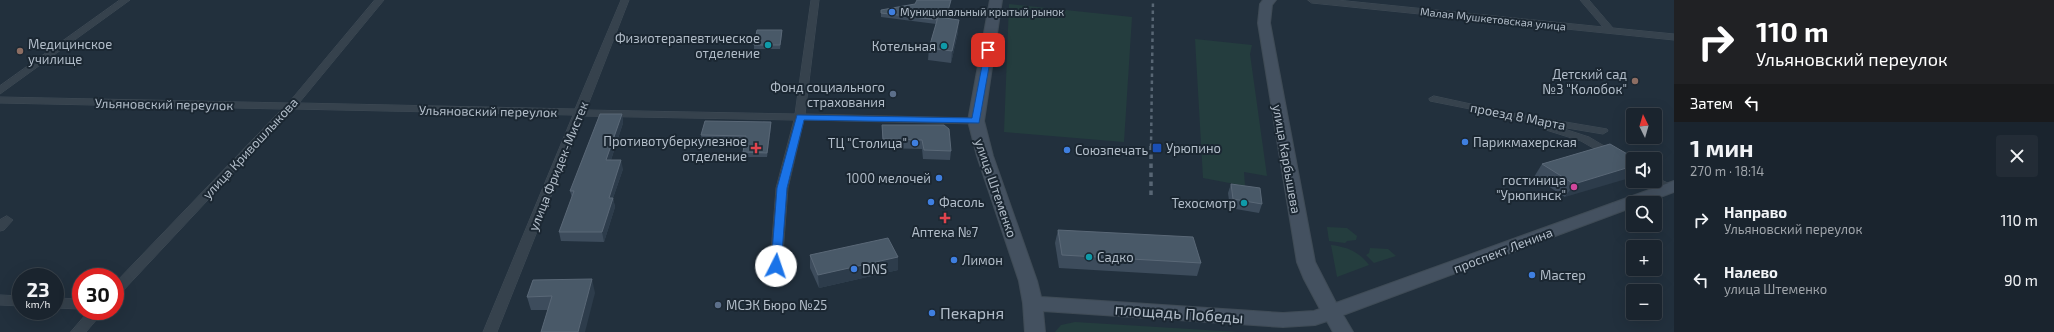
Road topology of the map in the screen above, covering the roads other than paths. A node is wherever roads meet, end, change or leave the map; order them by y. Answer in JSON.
{"nodes":[{"id":1,"x":126,"y":0,"type":"edge"},
{"id":2,"x":380,"y":0,"type":"edge"},
{"id":3,"x":625,"y":0,"type":"edge"},
{"id":4,"x":815,"y":0,"type":"edge"},
{"id":5,"x":996,"y":0,"type":"edge"},
{"id":6,"x":1270,"y":0,"type":"edge"},
{"id":7,"x":1312,"y":0,"type":"edge"},
{"id":8,"x":1584,"y":0,"type":"edge"},
{"id":9,"x":1610,"y":30,"type":"junction"},
{"id":10,"x":1674,"y":37,"type":"edge"},
{"id":11,"x":0,"y":91,"type":"edge"},
{"id":12,"x":1434,"y":99,"type":"dead end"},
{"id":13,"x":0,"y":100,"type":"edge"},
{"id":14,"x":291,"y":106,"type":"junction"},
{"id":15,"x":580,"y":113,"type":"junction"},
{"id":16,"x":1512,"y":116,"type":"junction"},
{"id":17,"x":800,"y":117,"type":"junction"},
{"id":18,"x":976,"y":121,"type":"junction"},
{"id":19,"x":1603,"y":130,"type":"dead end"},
{"id":20,"x":1626,"y":164,"type":"edge"},
{"id":21,"x":1666,"y":185,"type":"edge"},
{"id":22,"x":776,"y":266,"type":"dead end"},
{"id":23,"x":124,"y":282,"type":"edge"},
{"id":24,"x":0,"y":300,"type":"edge"},
{"id":25,"x":12,"y":301,"type":"edge"},
{"id":26,"x":1033,"y":303,"type":"junction"},
{"id":27,"x":1332,"y":313,"type":"junction"},
{"id":28,"x":89,"y":320,"type":"edge"},
{"id":29,"x":78,"y":332,"type":"edge"},
{"id":30,"x":490,"y":332,"type":"edge"},
{"id":31,"x":1036,"y":332,"type":"edge"},
{"id":32,"x":1343,"y":332,"type":"edge"}],
"edges":[{"from":1,"to":11,"type":"street"},
{"from":2,"to":14,"type":"street","name":"улица Кривошлыкова"},
{"from":3,"to":15,"type":"street","name":"улица Фридек-Мистек"},
{"from":4,"to":17,"type":"street"},
{"from":5,"to":18,"type":"main road","name":"улица Штеменко"},
{"from":6,"to":27,"type":"main road","name":"улица Карбышева"},
{"from":7,"to":9,"type":"street","name":"Малая Мушкетовская улица"},
{"from":8,"to":9,"type":"street"},
{"from":9,"to":10,"type":"street","name":"Малая Мушкетовская улица"},
{"from":12,"to":16,"type":"street","name":"проезд 8 Марта"},
{"from":13,"to":14,"type":"street","name":"Ульяновский переулок"},
{"from":14,"to":15,"type":"street","name":"Ульяновский переулок"},
{"from":14,"to":23,"type":"street","name":"улица Кривошлыкова"},
{"from":15,"to":17,"type":"street","name":"Ульяновский переулок"},
{"from":15,"to":30,"type":"street","name":"улица Фридек-Мистек"},
{"from":16,"to":19,"type":"street","name":"проезд 8 Марта"},
{"from":16,"to":20,"type":"street"},
{"from":17,"to":18,"type":"street","name":"Ульяновский переулок"},
{"from":17,"to":22,"type":"street"},
{"from":18,"to":26,"type":"main road","name":"улица Штеменко"},
{"from":21,"to":27,"type":"main road","name":"проспект Ленина"},
{"from":24,"to":25,"type":"street"},
{"from":26,"to":27,"type":"main road","name":"площадь Победы"},
{"from":26,"to":31,"type":"main road"},
{"from":27,"to":32,"type":"main road"},
{"from":28,"to":29,"type":"street"}]}
